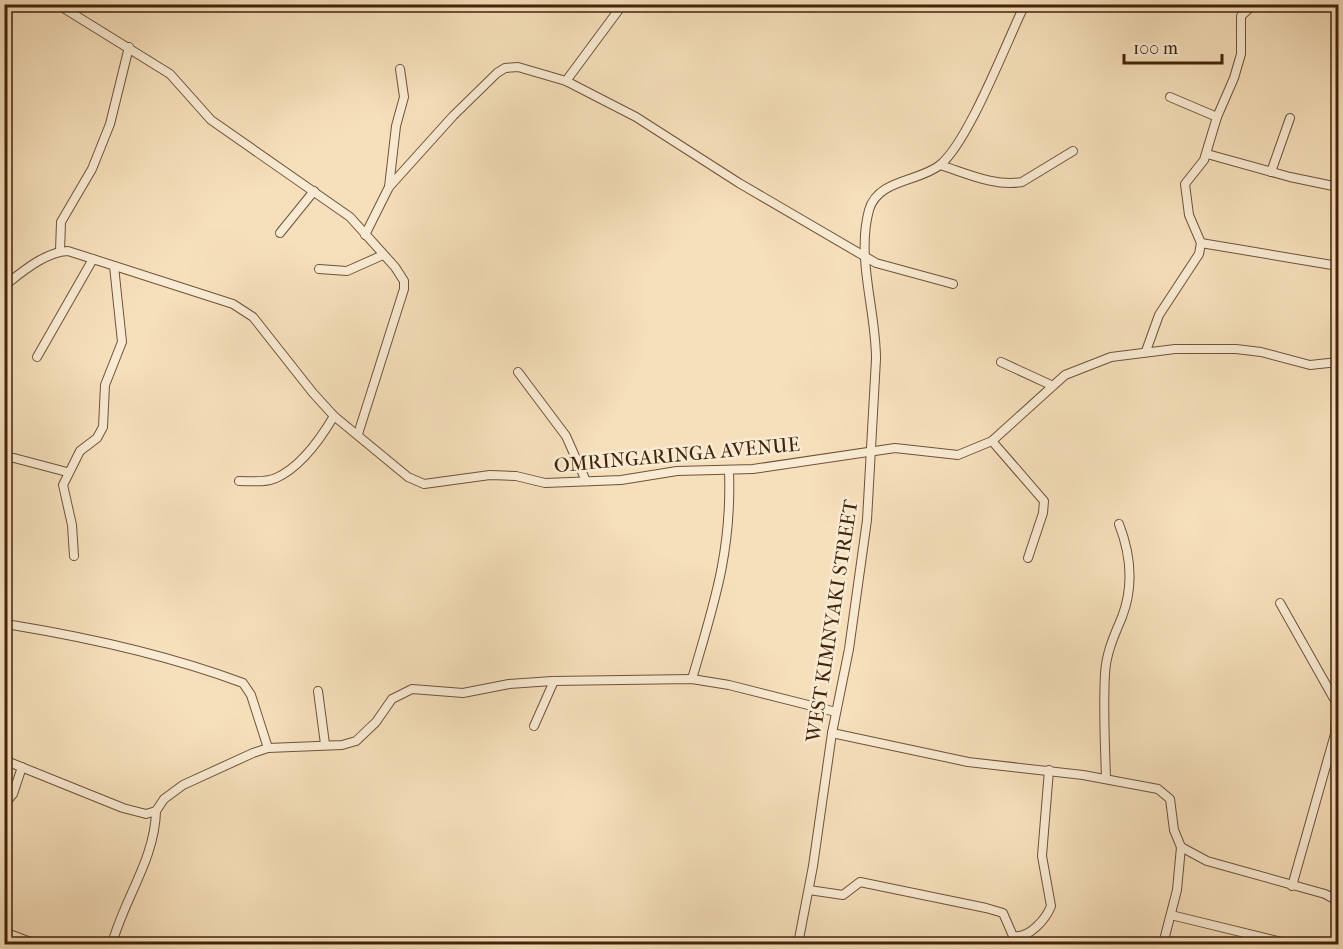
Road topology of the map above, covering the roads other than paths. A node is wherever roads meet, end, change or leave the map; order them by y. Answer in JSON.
{"nodes":[{"id":1,"x":57,"y":4,"type":"edge"},
{"id":2,"x":623,"y":4,"type":"edge"},
{"id":3,"x":1025,"y":4,"type":"edge"},
{"id":4,"x":1254,"y":4,"type":"edge"},
{"id":5,"x":129,"y":47,"type":"junction"},
{"id":6,"x":400,"y":69,"type":"dead end"},
{"id":7,"x":566,"y":81,"type":"junction"},
{"id":8,"x":1170,"y":97,"type":"dead end"},
{"id":9,"x":1217,"y":117,"type":"junction"},
{"id":10,"x":1290,"y":118,"type":"dead end"},
{"id":11,"x":1073,"y":151,"type":"dead end"},
{"id":12,"x":1207,"y":154,"type":"junction"},
{"id":13,"x":940,"y":165,"type":"junction"},
{"id":14,"x":1271,"y":172,"type":"junction"},
{"id":15,"x":389,"y":187,"type":"junction"},
{"id":16,"x":1338,"y":187,"type":"edge"},
{"id":17,"x":314,"y":191,"type":"junction"},
{"id":18,"x":280,"y":233,"type":"dead end"},
{"id":19,"x":365,"y":235,"type":"junction"},
{"id":20,"x":1202,"y":243,"type":"junction"},
{"id":21,"x":60,"y":251,"type":"junction"},
{"id":22,"x":383,"y":255,"type":"junction"},
{"id":23,"x":865,"y":256,"type":"junction"},
{"id":24,"x":93,"y":259,"type":"junction"},
{"id":25,"x":114,"y":266,"type":"junction"},
{"id":26,"x":1338,"y":266,"type":"edge"},
{"id":27,"x":319,"y":269,"type":"dead end"},
{"id":28,"x":953,"y":284,"type":"dead end"},
{"id":29,"x":4,"y":286,"type":"edge"},
{"id":30,"x":1146,"y":351,"type":"junction"},
{"id":31,"x":37,"y":357,"type":"dead end"},
{"id":32,"x":1001,"y":362,"type":"dead end"},
{"id":33,"x":1338,"y":362,"type":"edge"},
{"id":34,"x":518,"y":372,"type":"dead end"},
{"id":35,"x":1051,"y":385,"type":"junction"},
{"id":36,"x":334,"y":416,"type":"junction"},
{"id":37,"x":358,"y":434,"type":"junction"},
{"id":38,"x":992,"y":441,"type":"junction"},
{"id":39,"x":870,"y":451,"type":"junction"},
{"id":40,"x":4,"y":458,"type":"edge"},
{"id":41,"x":729,"y":471,"type":"junction"},
{"id":42,"x":67,"y":472,"type":"junction"},
{"id":43,"x":239,"y":481,"type":"dead end"},
{"id":44,"x":586,"y":481,"type":"junction"},
{"id":45,"x":1119,"y":524,"type":"dead end"},
{"id":46,"x":74,"y":556,"type":"dead end"},
{"id":47,"x":1028,"y":558,"type":"dead end"},
{"id":48,"x":1280,"y":603,"type":"dead end"},
{"id":49,"x":4,"y":621,"type":"edge"},
{"id":50,"x":692,"y":680,"type":"junction"},
{"id":51,"x":554,"y":681,"type":"junction"},
{"id":52,"x":318,"y":691,"type":"dead end"},
{"id":53,"x":1338,"y":705,"type":"edge"},
{"id":54,"x":836,"y":712,"type":"junction"},
{"id":55,"x":534,"y":726,"type":"dead end"},
{"id":56,"x":832,"y":733,"type":"junction"},
{"id":57,"x":325,"y":744,"type":"junction"},
{"id":58,"x":268,"y":748,"type":"junction"},
{"id":59,"x":4,"y":760,"type":"edge"},
{"id":60,"x":22,"y":768,"type":"junction"},
{"id":61,"x":1049,"y":770,"type":"junction"},
{"id":62,"x":1106,"y":779,"type":"junction"},
{"id":63,"x":7,"y":801,"type":"dead end"},
{"id":64,"x":156,"y":811,"type":"junction"},
{"id":65,"x":1181,"y":847,"type":"junction"},
{"id":66,"x":1292,"y":886,"type":"junction"},
{"id":67,"x":809,"y":890,"type":"junction"},
{"id":68,"x":1338,"y":901,"type":"edge"},
{"id":69,"x":1171,"y":915,"type":"junction"},
{"id":70,"x":4,"y":932,"type":"edge"},
{"id":71,"x":36,"y":945,"type":"edge"},
{"id":72,"x":112,"y":945,"type":"edge"},
{"id":73,"x":798,"y":945,"type":"edge"},
{"id":74,"x":1163,"y":945,"type":"edge"},
{"id":75,"x":1290,"y":945,"type":"edge"}],
"edges":[{"from":1,"to":5,"type":"street"},
{"from":2,"to":7,"type":"street"},
{"from":3,"to":13,"type":"street"},
{"from":4,"to":9,"type":"street"},
{"from":5,"to":17,"type":"street"},
{"from":5,"to":21,"type":"street"},
{"from":6,"to":15,"type":"street"},
{"from":7,"to":15,"type":"street"},
{"from":7,"to":23,"type":"street"},
{"from":8,"to":9,"type":"street"},
{"from":9,"to":12,"type":"street"},
{"from":10,"to":14,"type":"street"},
{"from":11,"to":13,"type":"street"},
{"from":12,"to":14,"type":"street"},
{"from":12,"to":20,"type":"street"},
{"from":13,"to":23,"type":"street","name":"WEST KIMNYAKI STREET"},
{"from":14,"to":16,"type":"street"},
{"from":15,"to":19,"type":"street"},
{"from":17,"to":18,"type":"street"},
{"from":17,"to":19,"type":"street"},
{"from":19,"to":22,"type":"street"},
{"from":20,"to":26,"type":"street"},
{"from":20,"to":30,"type":"street"},
{"from":21,"to":24,"type":"street","name":"OMRINGARINGA AVENUE"},
{"from":21,"to":29,"type":"street"},
{"from":22,"to":27,"type":"street"},
{"from":22,"to":37,"type":"street"},
{"from":23,"to":28,"type":"street"},
{"from":23,"to":39,"type":"street","name":"WEST KIMNYAKI STREET"},
{"from":24,"to":25,"type":"street","name":"OMRINGARINGA AVENUE"},
{"from":24,"to":31,"type":"street"},
{"from":25,"to":36,"type":"street","name":"OMRINGARINGA AVENUE"},
{"from":25,"to":42,"type":"street"},
{"from":30,"to":33,"type":"street"},
{"from":30,"to":35,"type":"street"},
{"from":32,"to":35,"type":"street"},
{"from":34,"to":44,"type":"street"},
{"from":35,"to":38,"type":"street"},
{"from":36,"to":37,"type":"street","name":"OMRINGARINGA AVENUE"},
{"from":36,"to":43,"type":"street"},
{"from":37,"to":44,"type":"street","name":"OMRINGARINGA AVENUE"},
{"from":38,"to":39,"type":"street","name":"OMRINGARINGA AVENUE"},
{"from":38,"to":47,"type":"street"},
{"from":39,"to":41,"type":"street","name":"OMRINGARINGA AVENUE"},
{"from":39,"to":54,"type":"street","name":"WEST KIMNYAKI STREET"},
{"from":40,"to":42,"type":"street"},
{"from":41,"to":44,"type":"street","name":"OMRINGARINGA AVENUE"},
{"from":41,"to":50,"type":"street"},
{"from":42,"to":46,"type":"street"},
{"from":45,"to":62,"type":"street"},
{"from":48,"to":53,"type":"street"},
{"from":49,"to":58,"type":"street"},
{"from":50,"to":51,"type":"street"},
{"from":50,"to":54,"type":"street"},
{"from":51,"to":55,"type":"street"},
{"from":51,"to":57,"type":"street"},
{"from":52,"to":57,"type":"street"},
{"from":53,"to":66,"type":"street"},
{"from":54,"to":56,"type":"street","name":"WEST KIMNYAKI STREET"},
{"from":56,"to":61,"type":"street"},
{"from":56,"to":67,"type":"street","name":"WEST KIMNYAKI STREET"},
{"from":57,"to":58,"type":"street"},
{"from":58,"to":64,"type":"street"},
{"from":59,"to":60,"type":"street"},
{"from":60,"to":63,"type":"street"},
{"from":60,"to":64,"type":"street"},
{"from":61,"to":62,"type":"street"},
{"from":61,"to":67,"type":"street"},
{"from":62,"to":65,"type":"street"},
{"from":64,"to":72,"type":"street"},
{"from":65,"to":66,"type":"street"},
{"from":65,"to":69,"type":"street"},
{"from":66,"to":68,"type":"street"},
{"from":67,"to":73,"type":"street","name":"WEST KIMNYAKI STREET"},
{"from":69,"to":74,"type":"street"},
{"from":69,"to":75,"type":"street"},
{"from":70,"to":71,"type":"street"}]}
